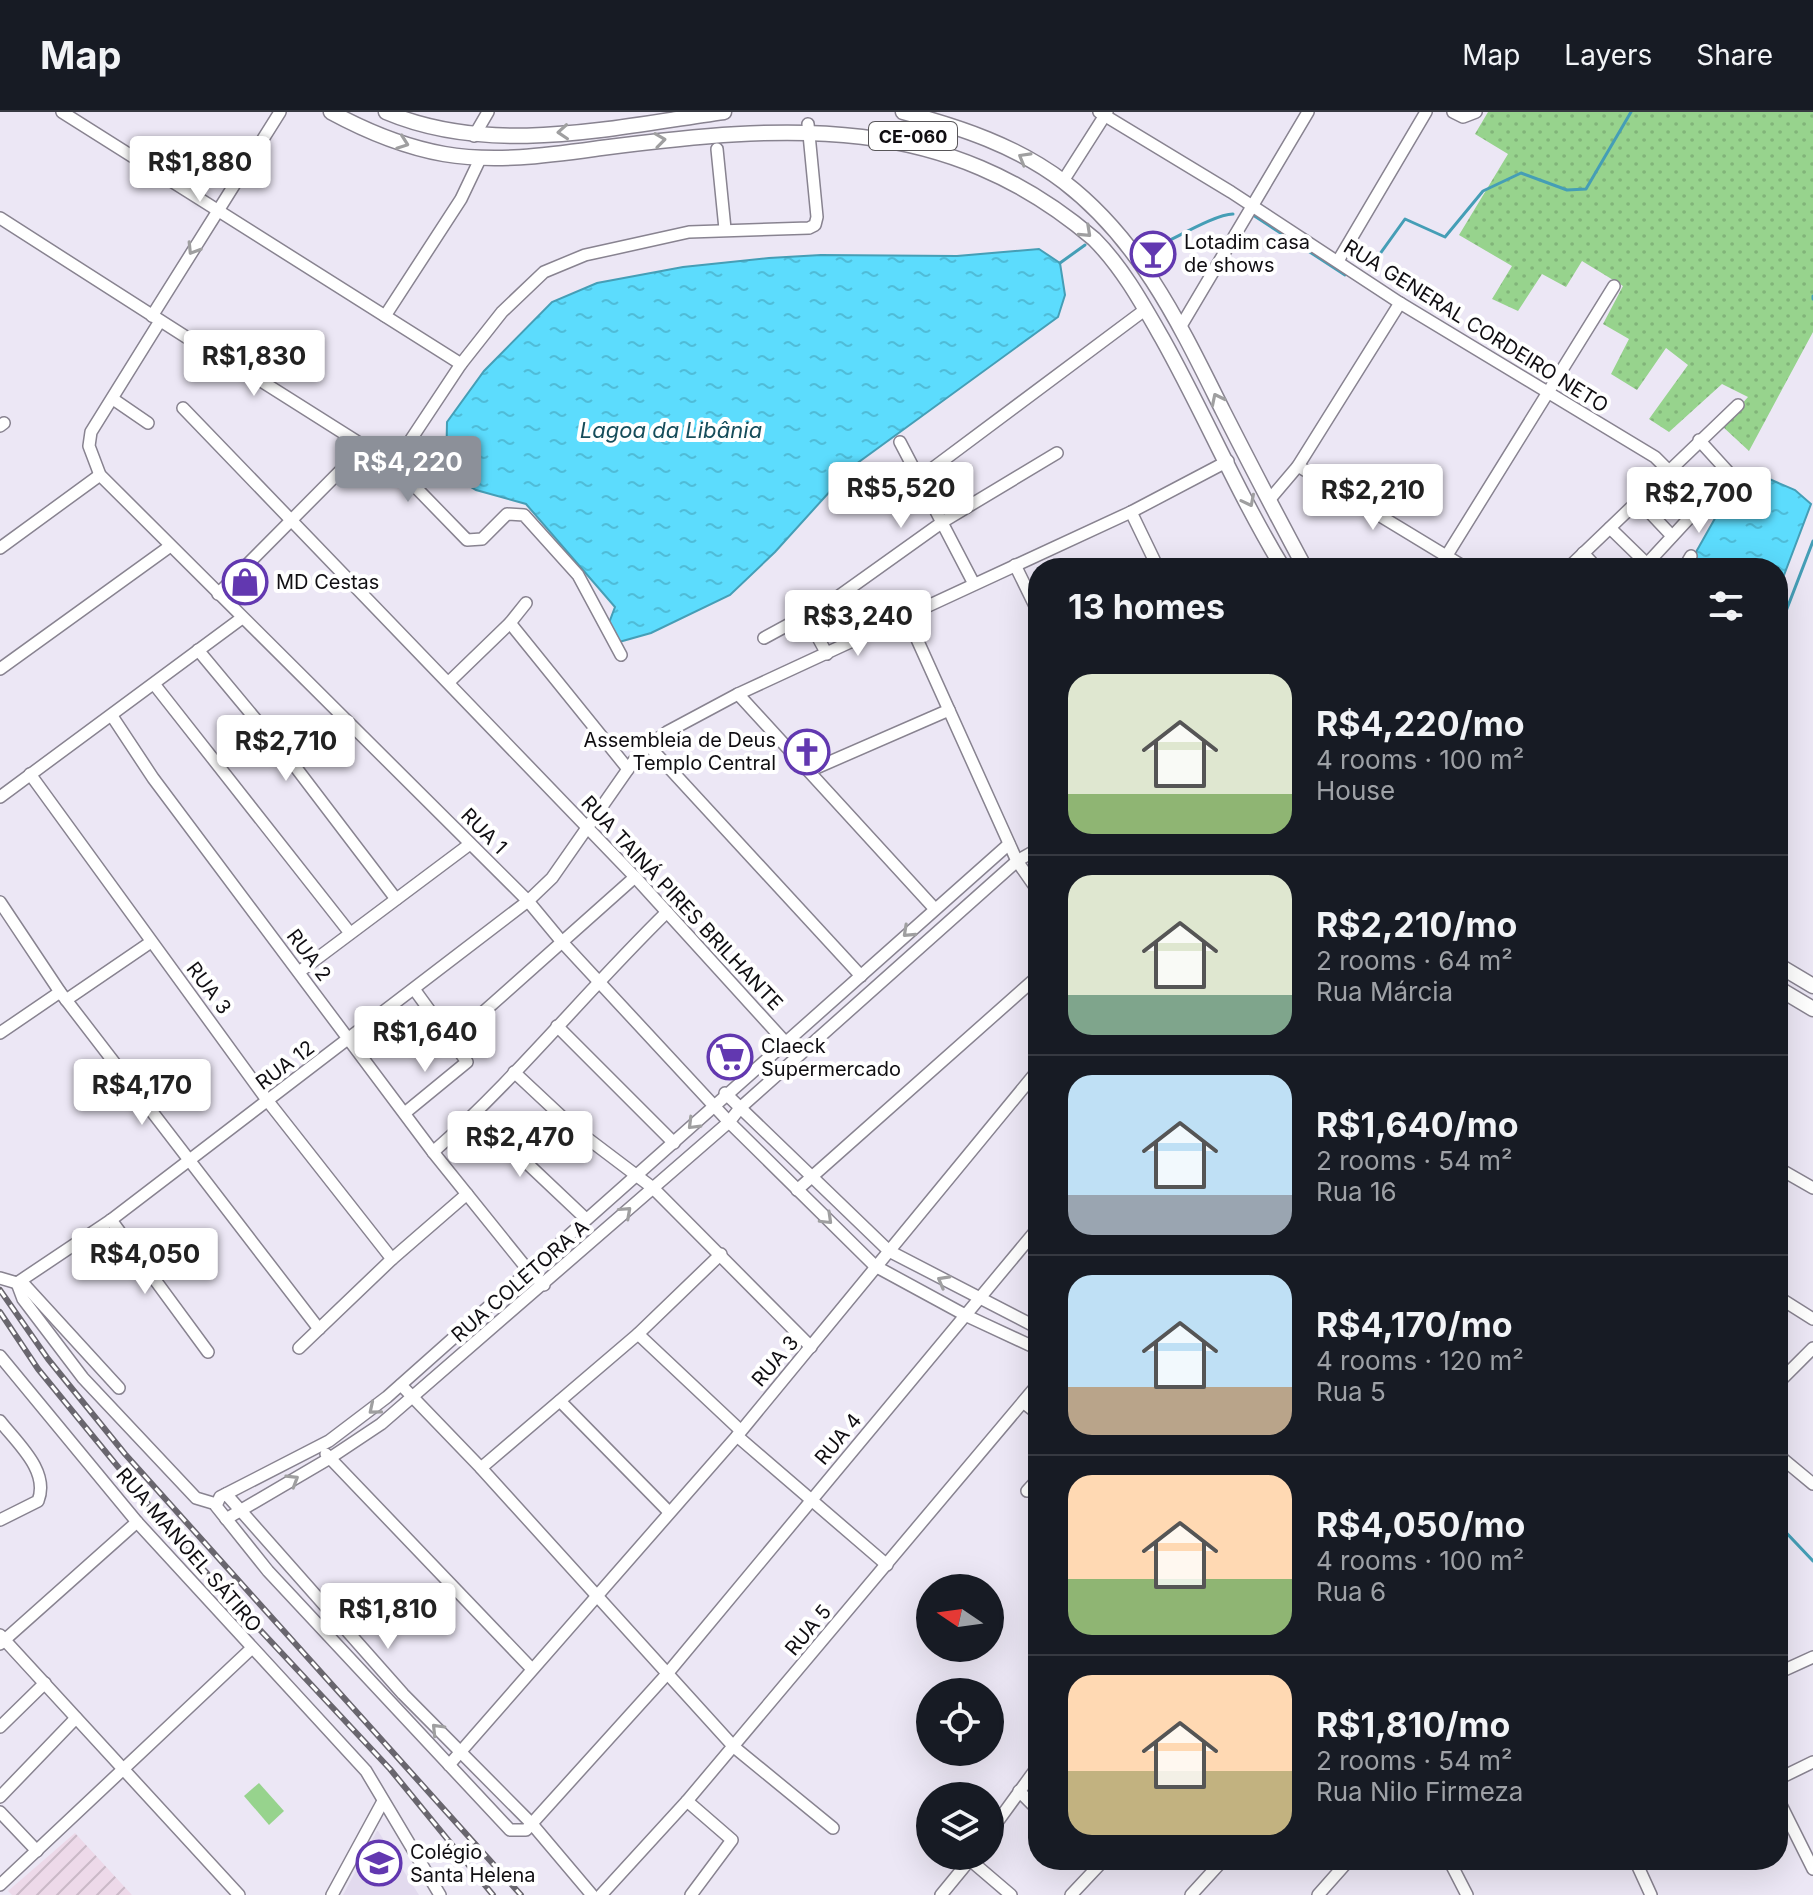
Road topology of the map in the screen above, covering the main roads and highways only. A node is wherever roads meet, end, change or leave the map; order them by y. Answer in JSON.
{"nodes":[{"id":1,"x":331,"y":112,"type":"edge"},
{"id":2,"x":386,"y":112,"type":"edge"},
{"id":3,"x":724,"y":112,"type":"edge"},
{"id":4,"x":903,"y":112,"type":"edge"},
{"id":5,"x":1278,"y":558,"type":"edge"},
{"id":6,"x":1300,"y":558,"type":"edge"},
{"id":7,"x":1788,"y":971,"type":"edge"},
{"id":8,"x":1813,"y":986,"type":"edge"},
{"id":9,"x":1788,"y":994,"type":"edge"},
{"id":10,"x":1813,"y":1009,"type":"edge"}],
"edges":[{"from":1,"to":5,"type":"main road","number":"CE-060","one_way":true},
{"from":3,"to":2,"type":"main road","one_way":true},
{"from":6,"to":4,"type":"main road","number":"CE-060","one_way":true},
{"from":7,"to":8,"type":"main road"},
{"from":9,"to":10,"type":"main road"}]}
